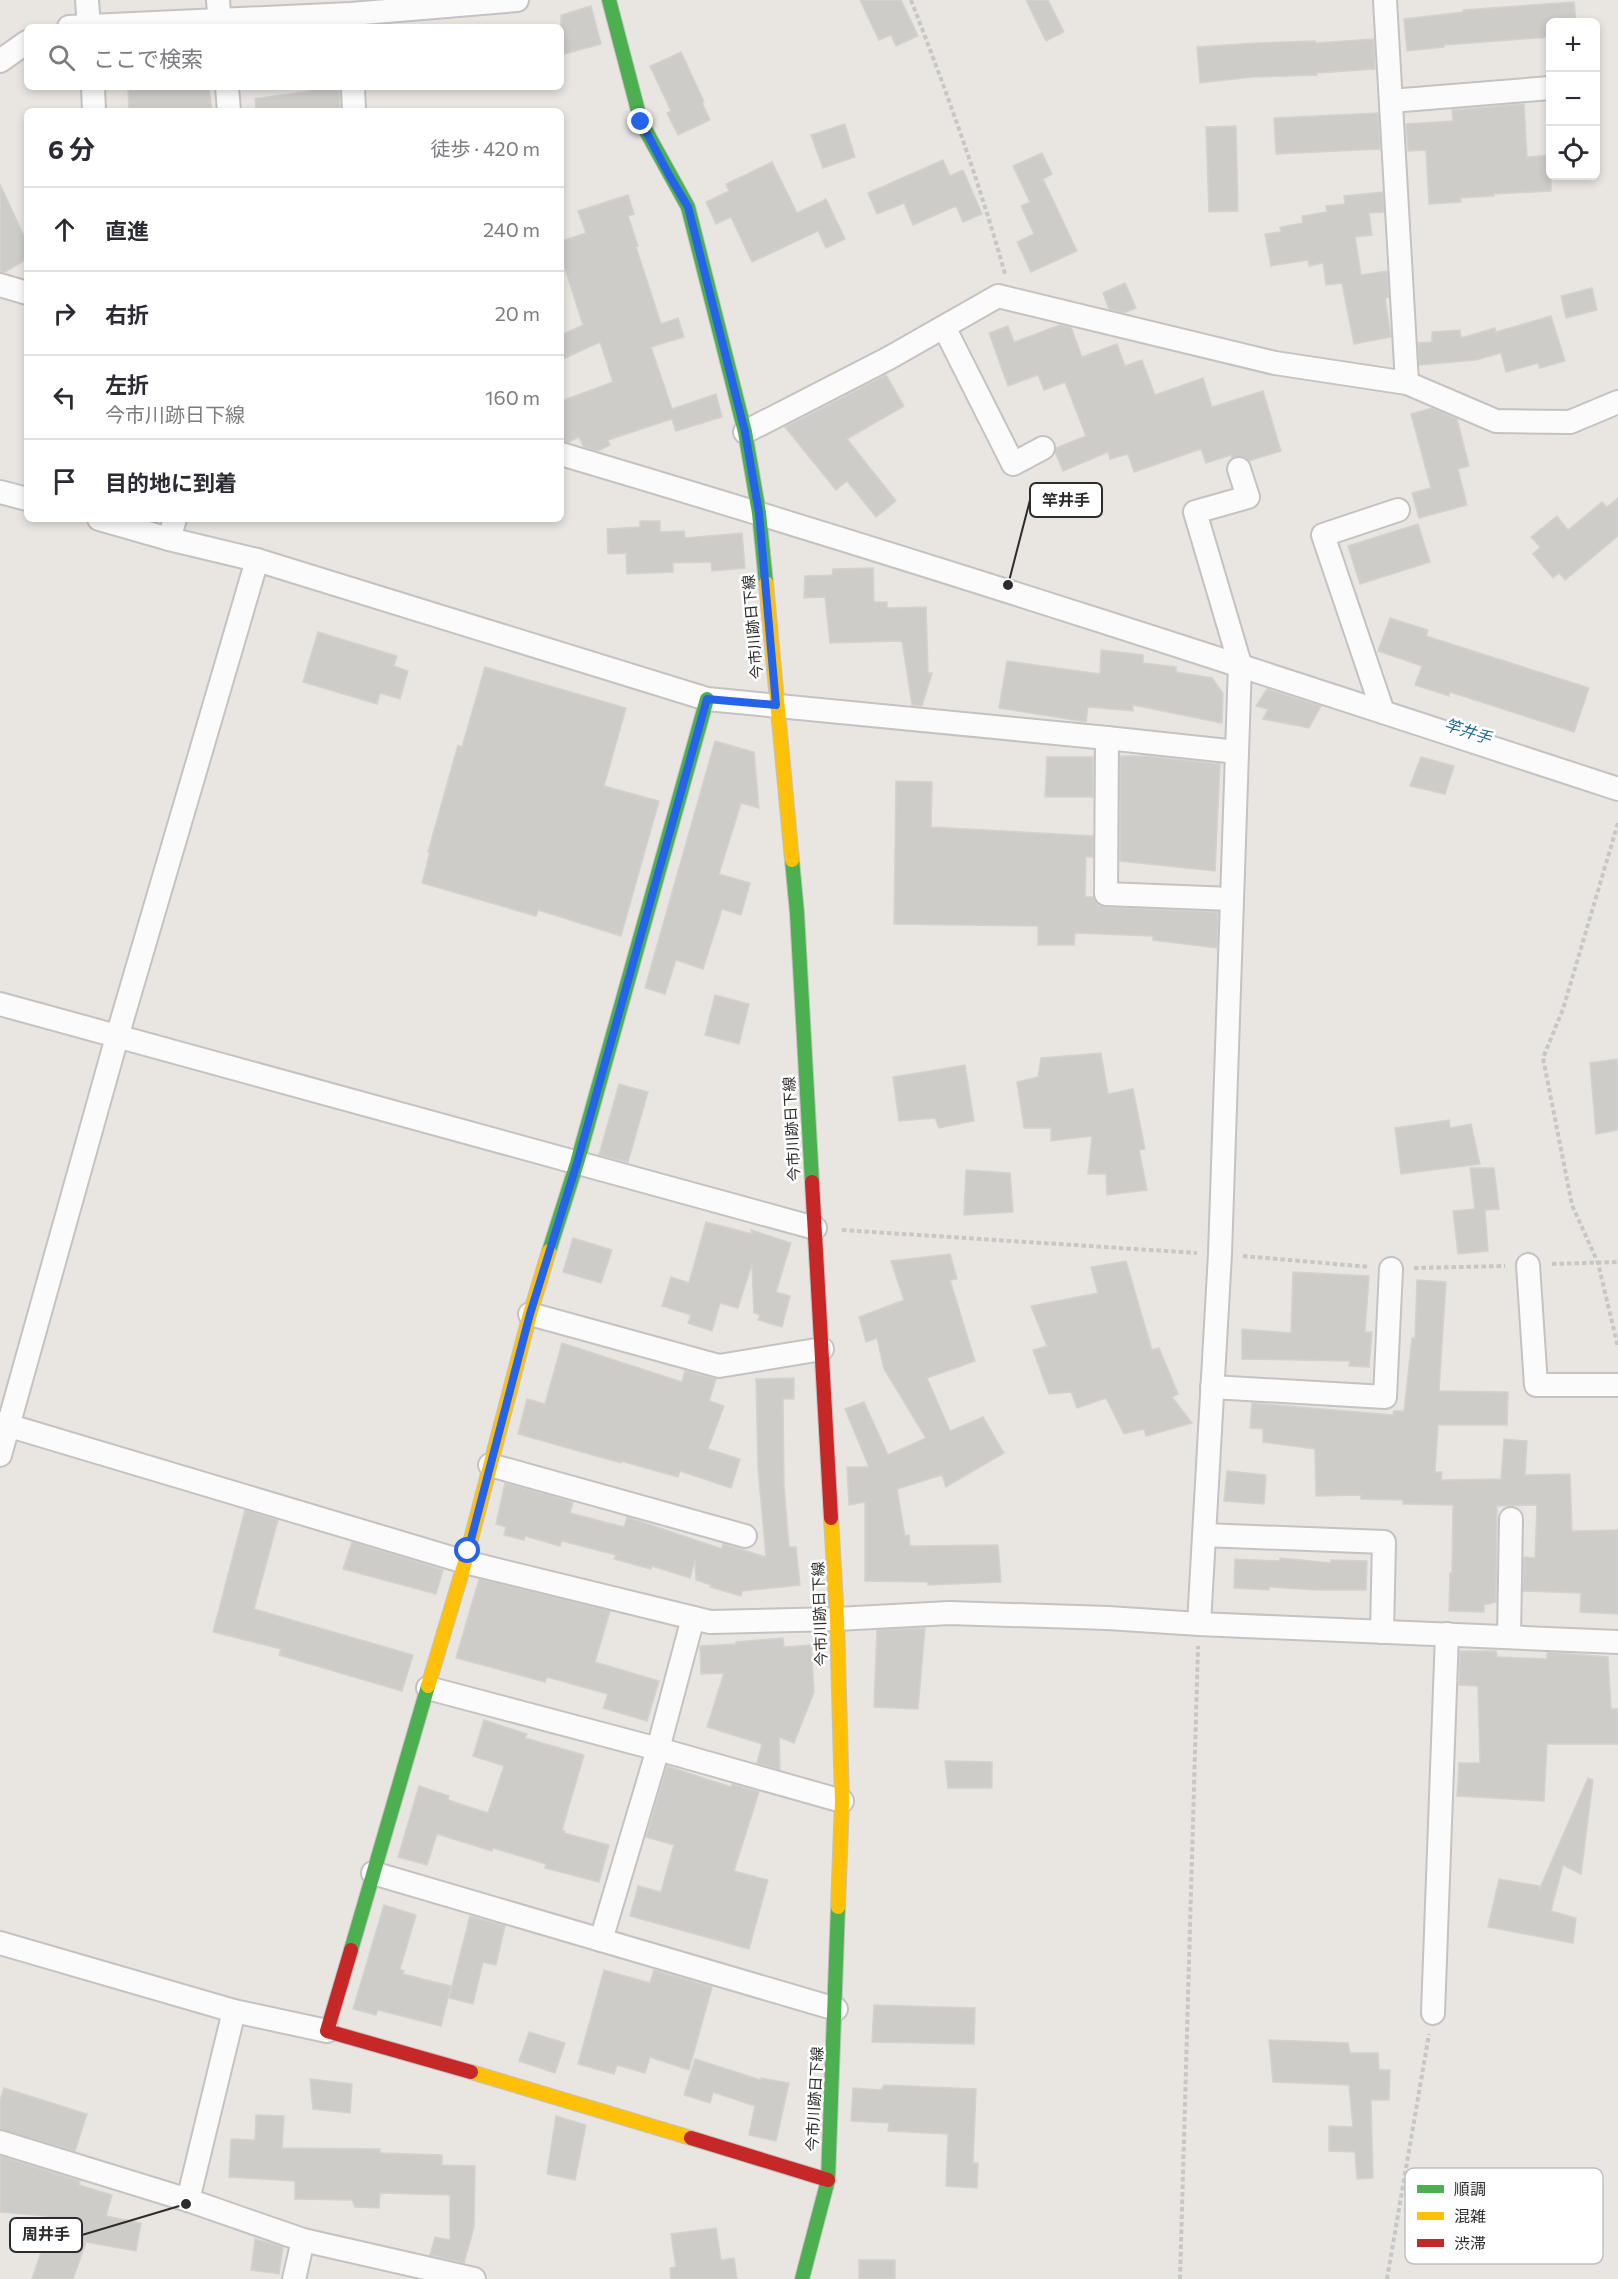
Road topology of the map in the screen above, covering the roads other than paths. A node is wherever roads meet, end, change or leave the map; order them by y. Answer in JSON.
{"nodes":[{"id":1,"x":87,"y":0,"type":"edge"},
{"id":2,"x":517,"y":0,"type":"edge"},
{"id":3,"x":609,"y":0,"type":"edge"},
{"id":4,"x":1385,"y":0,"type":"edge"},
{"id":5,"x":351,"y":14,"type":"edge"},
{"id":6,"x":219,"y":16,"type":"edge"},
{"id":7,"x":83,"y":24,"type":"edge"},
{"id":8,"x":119,"y":24,"type":"edge"},
{"id":9,"x":24,"y":44,"type":"edge"},
{"id":10,"x":0,"y":61,"type":"edge"},
{"id":11,"x":1546,"y":88,"type":"edge"},
{"id":12,"x":93,"y":90,"type":"edge"},
{"id":13,"x":226,"y":90,"type":"edge"},
{"id":14,"x":353,"y":90,"type":"edge"},
{"id":15,"x":1391,"y":101,"type":"junction"},
{"id":16,"x":94,"y":108,"type":"edge"},
{"id":17,"x":229,"y":108,"type":"edge"},
{"id":18,"x":354,"y":108,"type":"edge"},
{"id":19,"x":0,"y":285,"type":"edge"},
{"id":20,"x":24,"y":292,"type":"edge"},
{"id":21,"x":944,"y":327,"type":"junction"},
{"id":22,"x":1407,"y":383,"type":"junction"},
{"id":23,"x":1618,"y":402,"type":"edge"},
{"id":24,"x":745,"y":432,"type":"junction"},
{"id":25,"x":1042,"y":448,"type":"dead end"},
{"id":26,"x":564,"y":455,"type":"edge"},
{"id":27,"x":1239,"y":469,"type":"dead end"},
{"id":28,"x":0,"y":492,"type":"edge"},
{"id":29,"x":24,"y":498,"type":"edge"},
{"id":30,"x":1398,"y":510,"type":"dead end"},
{"id":31,"x":759,"y":513,"type":"junction"},
{"id":32,"x":121,"y":522,"type":"edge"},
{"id":33,"x":172,"y":529,"type":"edge"},
{"id":34,"x":257,"y":560,"type":"junction"},
{"id":35,"x":1240,"y":664,"type":"junction"},
{"id":36,"x":707,"y":699,"type":"junction"},
{"id":37,"x":776,"y":705,"type":"junction"},
{"id":38,"x":1383,"y":712,"type":"junction"},
{"id":39,"x":1107,"y":738,"type":"junction"},
{"id":40,"x":1237,"y":752,"type":"junction"},
{"id":41,"x":1618,"y":789,"type":"edge"},
{"id":42,"x":1232,"y":900,"type":"junction"},
{"id":43,"x":0,"y":1004,"type":"edge"},
{"id":44,"x":117,"y":1037,"type":"junction"},
{"id":45,"x":577,"y":1163,"type":"junction"},
{"id":46,"x":814,"y":1228,"type":"junction"},
{"id":47,"x":1527,"y":1265,"type":"dead end"},
{"id":48,"x":1391,"y":1269,"type":"dead end"},
{"id":49,"x":530,"y":1314,"type":"junction"},
{"id":50,"x":822,"y":1349,"type":"junction"},
{"id":51,"x":1618,"y":1385,"type":"edge"},
{"id":52,"x":1212,"y":1388,"type":"junction"},
{"id":53,"x":4,"y":1425,"type":"edge"},
{"id":54,"x":0,"y":1455,"type":"edge"},
{"id":55,"x":490,"y":1465,"type":"junction"},
{"id":56,"x":1511,"y":1519,"type":"dead end"},
{"id":57,"x":1204,"y":1535,"type":"junction"},
{"id":58,"x":745,"y":1536,"type":"dead end"},
{"id":59,"x":465,"y":1562,"type":"junction"},
{"id":60,"x":693,"y":1618,"type":"junction"},
{"id":61,"x":837,"y":1619,"type":"junction"},
{"id":62,"x":1199,"y":1624,"type":"junction"},
{"id":63,"x":1382,"y":1632,"type":"junction"},
{"id":64,"x":1447,"y":1634,"type":"junction"},
{"id":65,"x":1509,"y":1637,"type":"junction"},
{"id":66,"x":1618,"y":1642,"type":"edge"},
{"id":67,"x":428,"y":1689,"type":"junction"},
{"id":68,"x":658,"y":1749,"type":"junction"},
{"id":69,"x":842,"y":1800,"type":"junction"},
{"id":70,"x":373,"y":1873,"type":"junction"},
{"id":71,"x":601,"y":1940,"type":"junction"},
{"id":72,"x":0,"y":1943,"type":"edge"},
{"id":73,"x":836,"y":2009,"type":"junction"},
{"id":74,"x":234,"y":2011,"type":"junction"},
{"id":75,"x":1433,"y":2013,"type":"road end"},
{"id":76,"x":327,"y":2031,"type":"junction"},
{"id":77,"x":0,"y":2142,"type":"edge"},
{"id":78,"x":828,"y":2180,"type":"junction"},
{"id":79,"x":188,"y":2200,"type":"junction"},
{"id":80,"x":303,"y":2240,"type":"junction"},
{"id":81,"x":294,"y":2279,"type":"edge"},
{"id":82,"x":474,"y":2279,"type":"edge"},
{"id":83,"x":802,"y":2279,"type":"edge"}],
"edges":[{"from":1,"to":7,"type":"street"},
{"from":2,"to":5,"type":"street"},
{"from":3,"to":24,"type":"street","name":"今市川跡日下線"},
{"from":4,"to":15,"type":"street"},
{"from":5,"to":6,"type":"street"},
{"from":6,"to":8,"type":"street"},
{"from":9,"to":10,"type":"street"},
{"from":11,"to":15,"type":"street"},
{"from":12,"to":16,"type":"street"},
{"from":13,"to":17,"type":"street"},
{"from":14,"to":18,"type":"street"},
{"from":15,"to":22,"type":"street"},
{"from":19,"to":20,"type":"street"},
{"from":21,"to":22,"type":"street"},
{"from":21,"to":24,"type":"street"},
{"from":21,"to":25,"type":"street"},
{"from":22,"to":23,"type":"street"},
{"from":24,"to":31,"type":"street","name":"今市川跡日下線"},
{"from":26,"to":31,"type":"street"},
{"from":27,"to":35,"type":"street"},
{"from":28,"to":29,"type":"street"},
{"from":30,"to":38,"type":"street"},
{"from":31,"to":35,"type":"street"},
{"from":31,"to":37,"type":"street","name":"今市川跡日下線"},
{"from":32,"to":33,"type":"street"},
{"from":33,"to":34,"type":"street"},
{"from":34,"to":36,"type":"street"},
{"from":34,"to":44,"type":"street"},
{"from":35,"to":38,"type":"street"},
{"from":35,"to":40,"type":"street"},
{"from":36,"to":37,"type":"street"},
{"from":36,"to":45,"type":"street"},
{"from":37,"to":39,"type":"street"},
{"from":37,"to":46,"type":"street","name":"今市川跡日下線"},
{"from":38,"to":41,"type":"street"},
{"from":39,"to":40,"type":"street"},
{"from":39,"to":42,"type":"street"},
{"from":40,"to":42,"type":"street"},
{"from":42,"to":52,"type":"street"},
{"from":43,"to":44,"type":"street"},
{"from":44,"to":45,"type":"street"},
{"from":44,"to":53,"type":"street"},
{"from":45,"to":46,"type":"street"},
{"from":45,"to":49,"type":"street"},
{"from":46,"to":50,"type":"street","name":"今市川跡日下線"},
{"from":47,"to":51,"type":"street"},
{"from":48,"to":52,"type":"street"},
{"from":49,"to":50,"type":"street"},
{"from":49,"to":55,"type":"street"},
{"from":50,"to":61,"type":"street","name":"今市川跡日下線"},
{"from":52,"to":57,"type":"street"},
{"from":53,"to":54,"type":"street"},
{"from":53,"to":59,"type":"street"},
{"from":55,"to":58,"type":"street"},
{"from":55,"to":59,"type":"street"},
{"from":56,"to":65,"type":"street"},
{"from":57,"to":62,"type":"street"},
{"from":57,"to":63,"type":"street"},
{"from":59,"to":60,"type":"street"},
{"from":59,"to":67,"type":"street"},
{"from":60,"to":61,"type":"street"},
{"from":60,"to":68,"type":"street"},
{"from":61,"to":62,"type":"street"},
{"from":61,"to":69,"type":"street","name":"今市川跡日下線"},
{"from":62,"to":63,"type":"street"},
{"from":63,"to":64,"type":"street"},
{"from":64,"to":65,"type":"street"},
{"from":64,"to":75,"type":"street"},
{"from":65,"to":66,"type":"street"},
{"from":67,"to":68,"type":"street"},
{"from":67,"to":70,"type":"street"},
{"from":68,"to":69,"type":"street"},
{"from":68,"to":71,"type":"street"},
{"from":69,"to":73,"type":"street","name":"今市川跡日下線"},
{"from":70,"to":71,"type":"street"},
{"from":70,"to":76,"type":"street"},
{"from":71,"to":73,"type":"street"},
{"from":72,"to":74,"type":"street"},
{"from":73,"to":78,"type":"street","name":"今市川跡日下線"},
{"from":74,"to":76,"type":"street"},
{"from":74,"to":79,"type":"street"},
{"from":76,"to":78,"type":"street"},
{"from":77,"to":79,"type":"street"},
{"from":78,"to":83,"type":"street","name":"今市川跡日下線"},
{"from":79,"to":80,"type":"street"},
{"from":80,"to":81,"type":"street"},
{"from":80,"to":82,"type":"street"}]}
